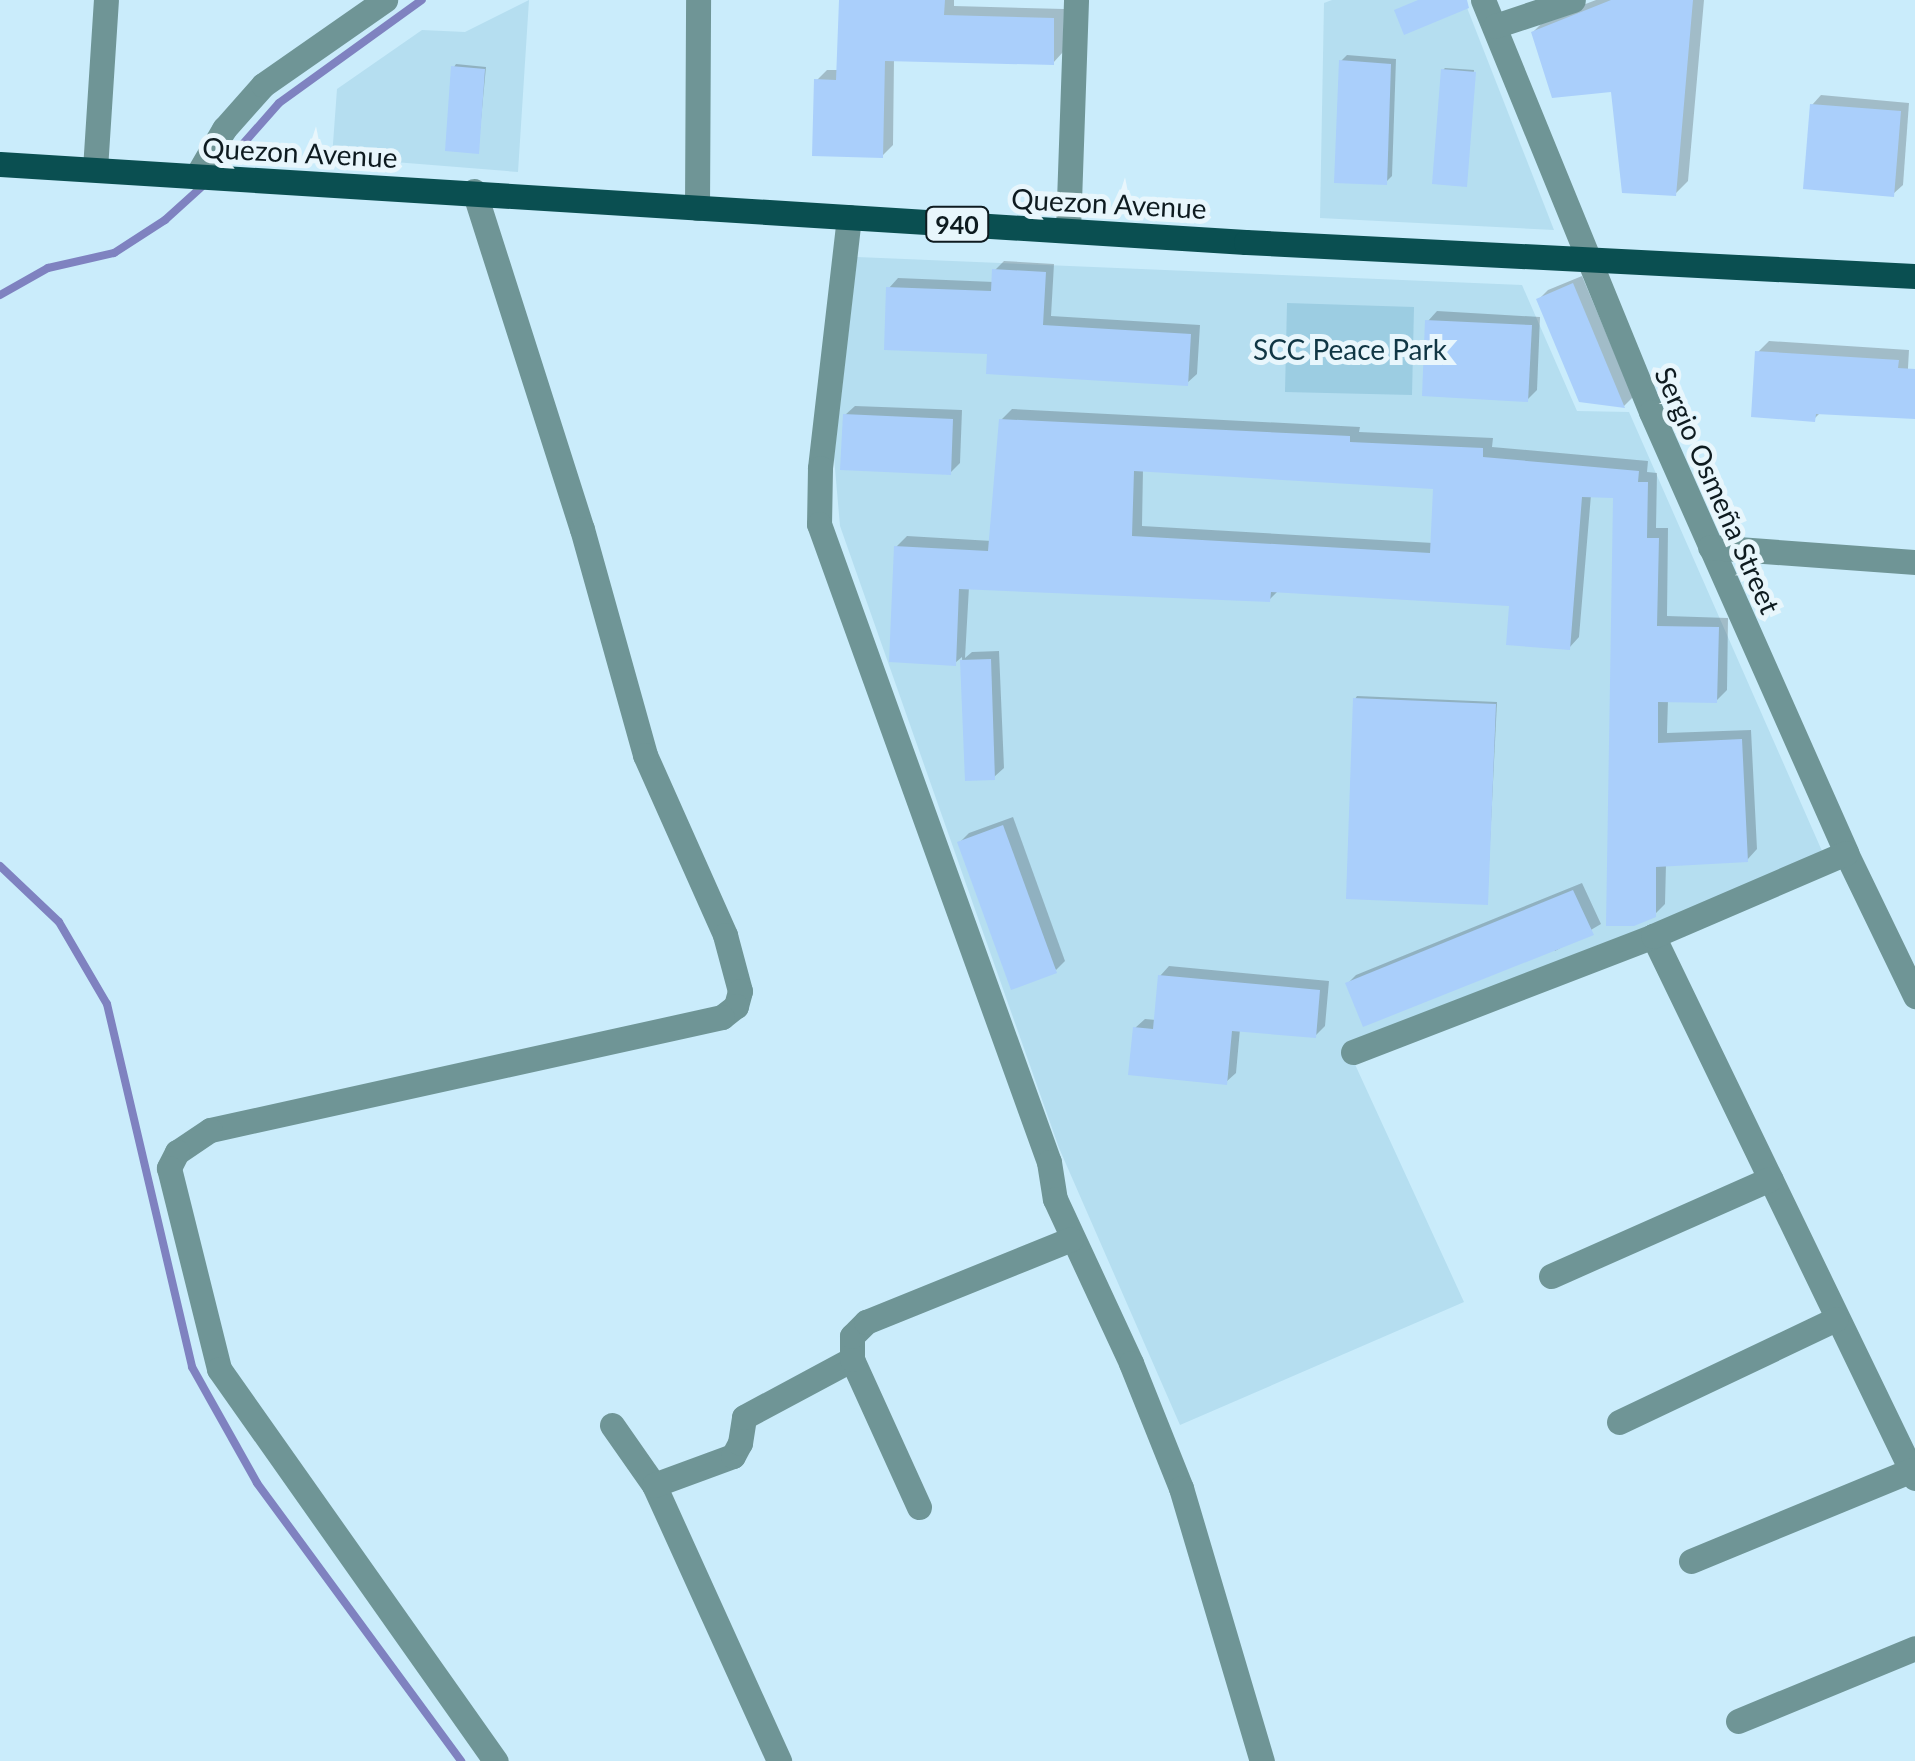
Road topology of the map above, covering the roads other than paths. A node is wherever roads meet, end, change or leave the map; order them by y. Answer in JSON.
{"nodes":[{"id":1,"x":106,"y":0,"type":"edge"},
{"id":2,"x":385,"y":0,"type":"edge"},
{"id":3,"x":698,"y":0,"type":"edge"},
{"id":4,"x":1076,"y":0,"type":"edge"},
{"id":5,"x":1483,"y":0,"type":"edge"},
{"id":6,"x":1573,"y":0,"type":"edge"},
{"id":7,"x":1495,"y":26,"type":"junction"},
{"id":8,"x":0,"y":164,"type":"edge"},
{"id":9,"x":95,"y":169,"type":"junction"},
{"id":10,"x":196,"y":176,"type":"junction"},
{"id":11,"x":474,"y":191,"type":"junction"},
{"id":12,"x":697,"y":208,"type":"junction"},
{"id":13,"x":849,"y":217,"type":"junction"},
{"id":14,"x":1068,"y":230,"type":"junction"},
{"id":15,"x":1586,"y":256,"type":"junction"},
{"id":16,"x":1915,"y":276,"type":"edge"},
{"id":17,"x":1710,"y":547,"type":"junction"},
{"id":18,"x":1915,"y":562,"type":"edge"},
{"id":19,"x":1846,"y":853,"type":"junction"},
{"id":20,"x":1653,"y":936,"type":"junction"},
{"id":21,"x":1915,"y":996,"type":"edge"},
{"id":22,"x":1353,"y":1052,"type":"dead end"},
{"id":23,"x":1770,"y":1179,"type":"junction"},
{"id":24,"x":1071,"y":1238,"type":"junction"},
{"id":25,"x":1551,"y":1276,"type":"dead end"},
{"id":26,"x":1836,"y":1319,"type":"junction"},
{"id":27,"x":852,"y":1359,"type":"junction"},
{"id":28,"x":1619,"y":1422,"type":"dead end"},
{"id":29,"x":612,"y":1425,"type":"dead end"},
{"id":30,"x":1913,"y":1474,"type":"edge"},
{"id":31,"x":654,"y":1485,"type":"junction"},
{"id":32,"x":919,"y":1507,"type":"dead end"},
{"id":33,"x":1691,"y":1561,"type":"dead end"},
{"id":34,"x":1915,"y":1648,"type":"edge"},
{"id":35,"x":1738,"y":1721,"type":"dead end"},
{"id":36,"x":496,"y":1761,"type":"edge"},
{"id":37,"x":779,"y":1761,"type":"edge"},
{"id":38,"x":1262,"y":1761,"type":"edge"}],
"edges":[{"from":1,"to":9,"type":"street"},
{"from":2,"to":10,"type":"street"},
{"from":3,"to":12,"type":"street"},
{"from":4,"to":14,"type":"street"},
{"from":5,"to":7,"type":"street","name":"Sergio Osmeña Street"},
{"from":6,"to":7,"type":"street"},
{"from":7,"to":15,"type":"street","name":"Sergio Osmeña Street"},
{"from":8,"to":9,"type":"main road","name":"Quezon Avenue","number":"940"},
{"from":9,"to":10,"type":"main road","name":"Quezon Avenue","number":"940"},
{"from":10,"to":11,"type":"main road","name":"Quezon Avenue","number":"940"},
{"from":11,"to":12,"type":"main road","name":"Quezon Avenue","number":"940"},
{"from":11,"to":36,"type":"street"},
{"from":12,"to":13,"type":"main road","name":"Quezon Avenue","number":"940"},
{"from":13,"to":14,"type":"main road","name":"Quezon Avenue","number":"940"},
{"from":13,"to":24,"type":"street"},
{"from":14,"to":15,"type":"main road","name":"Quezon Avenue","number":"940"},
{"from":15,"to":16,"type":"main road","name":"Quezon Avenue","number":"940"},
{"from":15,"to":17,"type":"street","name":"Sergio Osmeña Street"},
{"from":17,"to":18,"type":"street"},
{"from":17,"to":19,"type":"street","name":"Sergio Osmeña Street"},
{"from":19,"to":20,"type":"street"},
{"from":19,"to":21,"type":"street","name":"Sergio Osmeña Street"},
{"from":20,"to":22,"type":"street"},
{"from":20,"to":23,"type":"street"},
{"from":23,"to":25,"type":"street"},
{"from":23,"to":26,"type":"street"},
{"from":24,"to":27,"type":"street"},
{"from":24,"to":38,"type":"street"},
{"from":26,"to":28,"type":"street"},
{"from":26,"to":30,"type":"street"},
{"from":27,"to":31,"type":"street"},
{"from":27,"to":32,"type":"street"},
{"from":29,"to":31,"type":"street"},
{"from":30,"to":33,"type":"street"},
{"from":31,"to":37,"type":"street"},
{"from":34,"to":35,"type":"street"}]}
